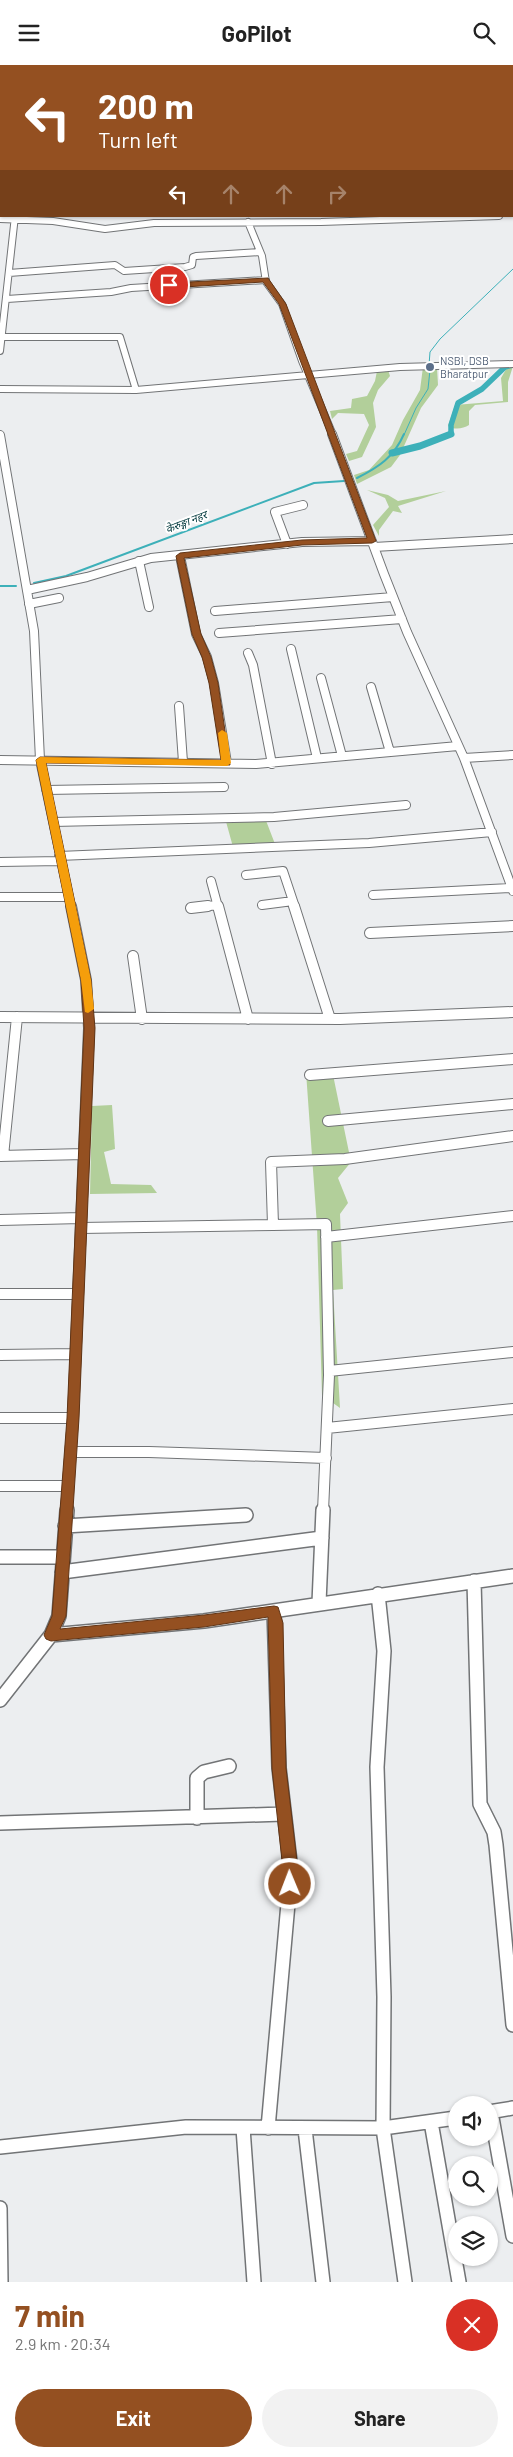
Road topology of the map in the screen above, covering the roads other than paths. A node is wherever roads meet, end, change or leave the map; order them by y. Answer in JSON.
{"nodes":[{"id":1,"x":464,"y":217,"type":"edge"},
{"id":2,"x":15,"y":218,"type":"edge"},
{"id":3,"x":0,"y":219,"type":"edge"},
{"id":4,"x":228,"y":219,"type":"edge"},
{"id":5,"x":248,"y":223,"type":"junction"},
{"id":6,"x":260,"y":252,"type":"junction"},
{"id":7,"x":8,"y":273,"type":"junction"},
{"id":8,"x":266,"y":279,"type":"junction"},
{"id":9,"x":6,"y":299,"type":"junction"},
{"id":10,"x":2,"y":317,"type":"edge"},
{"id":11,"x":2,"y":337,"type":"junction"},
{"id":12,"x":0,"y":351,"type":"edge"},
{"id":13,"x":513,"y":364,"type":"edge"},
{"id":14,"x":308,"y":375,"type":"junction"},
{"id":15,"x":0,"y":389,"type":"edge"},
{"id":16,"x":136,"y":390,"type":"junction"},
{"id":17,"x":0,"y":435,"type":"edge"},
{"id":18,"x":2,"y":467,"type":"edge"},
{"id":19,"x":303,"y":505,"type":"dead end"},
{"id":20,"x":513,"y":539,"type":"edge"},
{"id":21,"x":287,"y":544,"type":"junction"},
{"id":22,"x":373,"y":544,"type":"junction"},
{"id":23,"x":180,"y":556,"type":"junction"},
{"id":24,"x":139,"y":561,"type":"junction"},
{"id":25,"x":27,"y":590,"type":"junction"},
{"id":26,"x":393,"y":597,"type":"junction"},
{"id":27,"x":59,"y":598,"type":"dead end"},
{"id":28,"x":29,"y":604,"type":"junction"},
{"id":29,"x":149,"y":607,"type":"dead end"},
{"id":30,"x":215,"y":611,"type":"dead end"},
{"id":31,"x":402,"y":619,"type":"junction"},
{"id":32,"x":219,"y":633,"type":"dead end"},
{"id":33,"x":291,"y":649,"type":"dead end"},
{"id":34,"x":248,"y":653,"type":"dead end"},
{"id":35,"x":321,"y":678,"type":"dead end"},
{"id":36,"x":371,"y":687,"type":"dead end"},
{"id":37,"x":179,"y":706,"type":"dead end"},
{"id":38,"x":458,"y":746,"type":"junction"},
{"id":39,"x":390,"y":752,"type":"junction"},
{"id":40,"x":513,"y":755,"type":"edge"},
{"id":41,"x":342,"y":756,"type":"junction"},
{"id":42,"x":318,"y":758,"type":"junction"},
{"id":43,"x":464,"y":758,"type":"junction"},
{"id":44,"x":0,"y":760,"type":"edge"},
{"id":45,"x":40,"y":760,"type":"junction"},
{"id":46,"x":183,"y":762,"type":"junction"},
{"id":47,"x":227,"y":763,"type":"junction"},
{"id":48,"x":272,"y":764,"type":"junction"},
{"id":49,"x":224,"y":787,"type":"dead end"},
{"id":50,"x":46,"y":790,"type":"junction"},
{"id":51,"x":406,"y":805,"type":"dead end"},
{"id":52,"x":53,"y":821,"type":"junction"},
{"id":53,"x":492,"y":832,"type":"junction"},
{"id":54,"x":59,"y":858,"type":"junction"},
{"id":55,"x":0,"y":862,"type":"edge"},
{"id":56,"x":246,"y":875,"type":"dead end"},
{"id":57,"x":211,"y":881,"type":"dead end"},
{"id":58,"x":512,"y":889,"type":"edge"},
{"id":59,"x":373,"y":895,"type":"dead end"},
{"id":60,"x":0,"y":897,"type":"edge"},
{"id":61,"x":68,"y":897,"type":"junction"},
{"id":62,"x":293,"y":901,"type":"junction"},
{"id":63,"x":218,"y":905,"type":"junction"},
{"id":64,"x":262,"y":905,"type":"dead end"},
{"id":65,"x":191,"y":908,"type":"dead end"},
{"id":66,"x":513,"y":925,"type":"edge"},
{"id":67,"x":370,"y":933,"type":"dead end"},
{"id":68,"x":134,"y":956,"type":"dead end"},
{"id":69,"x":513,"y":1012,"type":"edge"},
{"id":70,"x":0,"y":1017,"type":"edge"},
{"id":71,"x":17,"y":1017,"type":"junction"},
{"id":72,"x":89,"y":1019,"type":"junction"},
{"id":73,"x":142,"y":1019,"type":"junction"},
{"id":74,"x":248,"y":1019,"type":"junction"},
{"id":75,"x":330,"y":1019,"type":"junction"},
{"id":76,"x":513,"y":1059,"type":"edge"},
{"id":77,"x":310,"y":1075,"type":"dead end"},
{"id":78,"x":513,"y":1104,"type":"edge"},
{"id":79,"x":328,"y":1121,"type":"dead end"},
{"id":80,"x":513,"y":1136,"type":"edge"},
{"id":81,"x":84,"y":1154,"type":"junction"},
{"id":82,"x":1,"y":1156,"type":"edge"},
{"id":83,"x":513,"y":1216,"type":"edge"},
{"id":84,"x":0,"y":1220,"type":"edge"},
{"id":85,"x":81,"y":1223,"type":"junction"},
{"id":86,"x":273,"y":1225,"type":"junction"},
{"id":87,"x":326,"y":1237,"type":"junction"},
{"id":88,"x":78,"y":1293,"type":"junction"},
{"id":89,"x":0,"y":1294,"type":"edge"},
{"id":90,"x":513,"y":1352,"type":"edge"},
{"id":91,"x":76,"y":1354,"type":"junction"},
{"id":92,"x":0,"y":1355,"type":"edge"},
{"id":93,"x":329,"y":1371,"type":"junction"},
{"id":94,"x":513,"y":1409,"type":"edge"},
{"id":95,"x":0,"y":1418,"type":"edge"},
{"id":96,"x":73,"y":1418,"type":"junction"},
{"id":97,"x":327,"y":1428,"type":"junction"},
{"id":98,"x":71,"y":1452,"type":"junction"},
{"id":99,"x":326,"y":1459,"type":"junction"},
{"id":100,"x":0,"y":1486,"type":"edge"},
{"id":101,"x":68,"y":1486,"type":"junction"},
{"id":102,"x":246,"y":1515,"type":"dead end"},
{"id":103,"x":65,"y":1526,"type":"junction"},
{"id":104,"x":322,"y":1538,"type":"junction"},
{"id":105,"x":0,"y":1557,"type":"edge"},
{"id":106,"x":63,"y":1557,"type":"junction"},
{"id":107,"x":62,"y":1572,"type":"junction"},
{"id":108,"x":513,"y":1576,"type":"edge"},
{"id":109,"x":474,"y":1581,"type":"junction"},
{"id":110,"x":378,"y":1594,"type":"junction"},
{"id":111,"x":319,"y":1603,"type":"junction"},
{"id":112,"x":274,"y":1611,"type":"junction"},
{"id":113,"x":51,"y":1635,"type":"junction"},
{"id":114,"x":0,"y":1700,"type":"edge"},
{"id":115,"x":230,"y":1766,"type":"dead end"},
{"id":116,"x":283,"y":1814,"type":"junction"},
{"id":117,"x":198,"y":1818,"type":"junction"},
{"id":118,"x":0,"y":1823,"type":"edge"},
{"id":119,"x":513,"y":2025,"type":"edge"},
{"id":120,"x":513,"y":2108,"type":"edge"},
{"id":121,"x":498,"y":2111,"type":"edge"},
{"id":122,"x":448,"y":2119,"type":"edge"},
{"id":123,"x":430,"y":2122,"type":"junction"},
{"id":124,"x":242,"y":2128,"type":"junction"},
{"id":125,"x":268,"y":2128,"type":"junction"},
{"id":126,"x":383,"y":2128,"type":"junction"},
{"id":127,"x":305,"y":2129,"type":"junction"},
{"id":128,"x":496,"y":2146,"type":"edge"},
{"id":129,"x":0,"y":2147,"type":"edge"},
{"id":130,"x":0,"y":2208,"type":"edge"},
{"id":131,"x":513,"y":2236,"type":"edge"},
{"id":132,"x":1,"y":2282,"type":"edge"},
{"id":133,"x":254,"y":2282,"type":"edge"},
{"id":134,"x":323,"y":2282,"type":"edge"},
{"id":135,"x":405,"y":2282,"type":"edge"},
{"id":136,"x":459,"y":2282,"type":"edge"}],
"edges":[{"from":1,"to":5,"type":"street"},
{"from":2,"to":3,"type":"street"},
{"from":2,"to":4,"type":"street"},
{"from":2,"to":7,"type":"street"},
{"from":4,"to":5,"type":"street"},
{"from":5,"to":6,"type":"street"},
{"from":6,"to":7,"type":"street"},
{"from":6,"to":8,"type":"street"},
{"from":7,"to":9,"type":"street"},
{"from":8,"to":9,"type":"street"},
{"from":8,"to":14,"type":"street"},
{"from":9,"to":10,"type":"street"},
{"from":10,"to":11,"type":"street"},
{"from":11,"to":12,"type":"street"},
{"from":11,"to":16,"type":"street"},
{"from":13,"to":14,"type":"street"},
{"from":14,"to":16,"type":"street"},
{"from":14,"to":22,"type":"street"},
{"from":15,"to":16,"type":"street"},
{"from":17,"to":18,"type":"street"},
{"from":18,"to":25,"type":"street"},
{"from":19,"to":21,"type":"street"},
{"from":20,"to":22,"type":"street"},
{"from":21,"to":22,"type":"street"},
{"from":21,"to":23,"type":"street"},
{"from":22,"to":26,"type":"street"},
{"from":23,"to":24,"type":"street"},
{"from":23,"to":47,"type":"street"},
{"from":24,"to":25,"type":"street"},
{"from":24,"to":29,"type":"street"},
{"from":25,"to":28,"type":"street"},
{"from":26,"to":30,"type":"street"},
{"from":26,"to":31,"type":"street"},
{"from":27,"to":28,"type":"street"},
{"from":28,"to":45,"type":"street"},
{"from":31,"to":32,"type":"street"},
{"from":31,"to":38,"type":"street"},
{"from":33,"to":42,"type":"street"},
{"from":34,"to":48,"type":"street"},
{"from":35,"to":41,"type":"street"},
{"from":36,"to":39,"type":"street"},
{"from":37,"to":46,"type":"street"},
{"from":38,"to":39,"type":"street"},
{"from":38,"to":43,"type":"street"},
{"from":39,"to":41,"type":"street"},
{"from":40,"to":43,"type":"street"},
{"from":41,"to":42,"type":"street"},
{"from":42,"to":48,"type":"street"},
{"from":43,"to":53,"type":"street"},
{"from":44,"to":45,"type":"street"},
{"from":45,"to":46,"type":"street"},
{"from":45,"to":50,"type":"street"},
{"from":46,"to":47,"type":"street"},
{"from":47,"to":48,"type":"street"},
{"from":49,"to":50,"type":"street"},
{"from":50,"to":52,"type":"street"},
{"from":51,"to":52,"type":"street"},
{"from":52,"to":54,"type":"street"},
{"from":53,"to":54,"type":"street"},
{"from":53,"to":58,"type":"street"},
{"from":54,"to":55,"type":"street"},
{"from":54,"to":61,"type":"street"},
{"from":56,"to":62,"type":"street"},
{"from":57,"to":63,"type":"street"},
{"from":58,"to":59,"type":"street"},
{"from":60,"to":61,"type":"street"},
{"from":61,"to":72,"type":"street"},
{"from":62,"to":64,"type":"street"},
{"from":62,"to":75,"type":"street"},
{"from":63,"to":65,"type":"street"},
{"from":63,"to":74,"type":"street"},
{"from":66,"to":67,"type":"street"},
{"from":68,"to":73,"type":"street"},
{"from":69,"to":75,"type":"street"},
{"from":70,"to":71,"type":"street"},
{"from":71,"to":72,"type":"street"},
{"from":71,"to":82,"type":"street"},
{"from":72,"to":73,"type":"street"},
{"from":72,"to":81,"type":"street"},
{"from":73,"to":74,"type":"street"},
{"from":74,"to":75,"type":"street"},
{"from":76,"to":77,"type":"street"},
{"from":78,"to":79,"type":"street"},
{"from":80,"to":86,"type":"street"},
{"from":81,"to":82,"type":"street"},
{"from":81,"to":85,"type":"street"},
{"from":83,"to":87,"type":"street"},
{"from":84,"to":85,"type":"street"},
{"from":85,"to":86,"type":"street"},
{"from":85,"to":88,"type":"street"},
{"from":86,"to":87,"type":"street"},
{"from":87,"to":93,"type":"street"},
{"from":88,"to":89,"type":"street"},
{"from":88,"to":91,"type":"street"},
{"from":90,"to":93,"type":"street"},
{"from":91,"to":92,"type":"street"},
{"from":91,"to":96,"type":"street"},
{"from":93,"to":97,"type":"street"},
{"from":94,"to":97,"type":"street"},
{"from":95,"to":96,"type":"street"},
{"from":96,"to":98,"type":"street"},
{"from":97,"to":99,"type":"street"},
{"from":98,"to":99,"type":"street"},
{"from":98,"to":101,"type":"street"},
{"from":99,"to":104,"type":"street"},
{"from":100,"to":101,"type":"street"},
{"from":101,"to":103,"type":"street"},
{"from":102,"to":103,"type":"street"},
{"from":103,"to":106,"type":"street"},
{"from":104,"to":107,"type":"street"},
{"from":104,"to":111,"type":"street"},
{"from":105,"to":106,"type":"street"},
{"from":106,"to":107,"type":"street"},
{"from":107,"to":113,"type":"street"},
{"from":108,"to":109,"type":"street"},
{"from":109,"to":110,"type":"street"},
{"from":109,"to":119,"type":"street"},
{"from":110,"to":111,"type":"street"},
{"from":110,"to":126,"type":"street"},
{"from":111,"to":112,"type":"street"},
{"from":112,"to":113,"type":"street"},
{"from":112,"to":116,"type":"street"},
{"from":113,"to":114,"type":"street"},
{"from":115,"to":117,"type":"street"},
{"from":116,"to":117,"type":"street"},
{"from":116,"to":125,"type":"street"},
{"from":117,"to":118,"type":"street"},
{"from":120,"to":121,"type":"street"},
{"from":122,"to":123,"type":"street"},
{"from":123,"to":126,"type":"street"},
{"from":123,"to":136,"type":"street"},
{"from":124,"to":125,"type":"street"},
{"from":124,"to":129,"type":"street"},
{"from":124,"to":133,"type":"street"},
{"from":125,"to":127,"type":"street"},
{"from":126,"to":127,"type":"street"},
{"from":126,"to":135,"type":"street"},
{"from":127,"to":134,"type":"street"},
{"from":128,"to":131,"type":"street"},
{"from":130,"to":132,"type":"street"}]}
